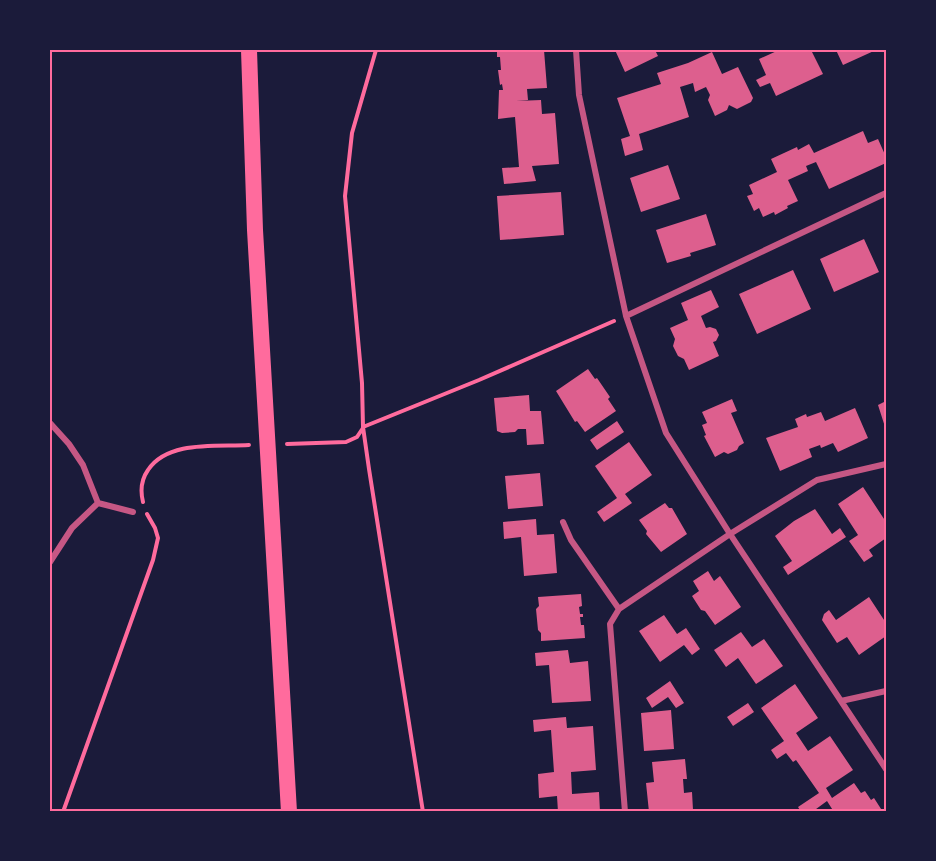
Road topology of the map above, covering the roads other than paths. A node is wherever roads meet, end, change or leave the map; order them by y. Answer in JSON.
{"nodes":[{"id":1,"x":249,"y":50,"type":"edge"},
{"id":2,"x":576,"y":50,"type":"edge"},
{"id":3,"x":886,"y":193,"type":"edge"},
{"id":4,"x":626,"y":316,"type":"junction"},
{"id":5,"x":50,"y":423,"type":"edge"},
{"id":6,"x":886,"y":464,"type":"edge"},
{"id":7,"x":98,"y":503,"type":"junction"},
{"id":8,"x":133,"y":512,"type":"dead end"},
{"id":9,"x":564,"y":522,"type":"dead end"},
{"id":10,"x":730,"y":534,"type":"junction"},
{"id":11,"x":50,"y":562,"type":"edge"},
{"id":12,"x":619,"y":609,"type":"junction"},
{"id":13,"x":886,"y":691,"type":"edge"},
{"id":14,"x":841,"y":701,"type":"junction"},
{"id":15,"x":886,"y":769,"type":"edge"},
{"id":16,"x":289,"y":812,"type":"edge"},
{"id":17,"x":625,"y":812,"type":"edge"}],
"edges":[{"from":1,"to":16,"type":"highway"},
{"from":2,"to":4,"type":"street"},
{"from":3,"to":4,"type":"street"},
{"from":4,"to":10,"type":"street"},
{"from":5,"to":7,"type":"street"},
{"from":6,"to":10,"type":"street"},
{"from":7,"to":8,"type":"street"},
{"from":7,"to":11,"type":"street"},
{"from":9,"to":12,"type":"street"},
{"from":10,"to":12,"type":"street"},
{"from":10,"to":14,"type":"street"},
{"from":12,"to":17,"type":"street"},
{"from":13,"to":14,"type":"street"},
{"from":14,"to":15,"type":"street"}]}
